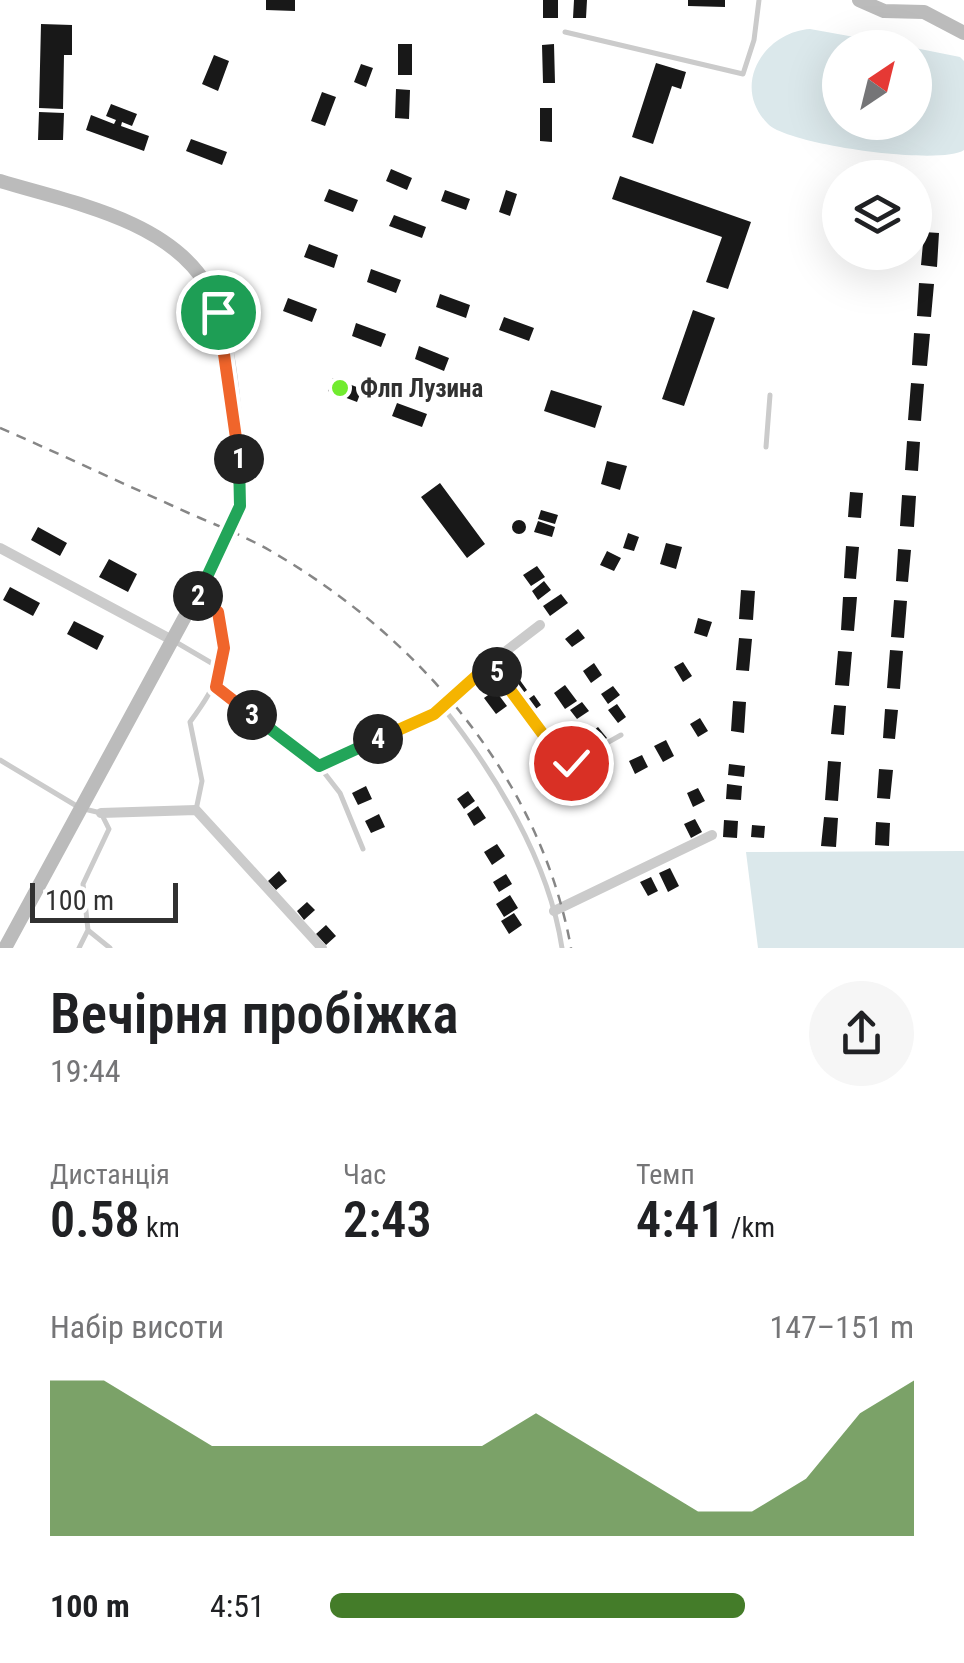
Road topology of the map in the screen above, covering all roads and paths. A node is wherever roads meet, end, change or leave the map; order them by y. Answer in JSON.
{"nodes":[{"id":1,"x":759,"y":0,"type":"edge"},
{"id":2,"x":859,"y":0,"type":"edge"},
{"id":3,"x":564,"y":32,"type":"dead end"},
{"id":4,"x":964,"y":33,"type":"edge"},
{"id":5,"x":0,"y":181,"type":"edge"},
{"id":6,"x":770,"y":395,"type":"dead end"},
{"id":7,"x":766,"y":447,"type":"dead end"},
{"id":8,"x":0,"y":548,"type":"edge"},
{"id":9,"x":196,"y":595,"type":"junction"},
{"id":10,"x":540,"y":626,"type":"dead end"},
{"id":11,"x":172,"y":640,"type":"junction"},
{"id":12,"x":491,"y":663,"type":"junction"},
{"id":13,"x":220,"y":668,"type":"junction"},
{"id":14,"x":216,"y":687,"type":"junction"},
{"id":15,"x":454,"y":691,"type":"joint"},
{"id":16,"x":441,"y":706,"type":"junction"},
{"id":17,"x":621,"y":735,"type":"dead end"},
{"id":18,"x":0,"y":760,"type":"edge"},
{"id":19,"x":319,"y":766,"type":"junction"},
{"id":20,"x":80,"y":808,"type":"junction"},
{"id":21,"x":196,"y":810,"type":"junction"},
{"id":22,"x":101,"y":813,"type":"junction"},
{"id":23,"x":712,"y":835,"type":"dead end"},
{"id":24,"x":364,"y":850,"type":"dead end"},
{"id":25,"x":554,"y":911,"type":"junction"},
{"id":26,"x":88,"y":930,"type":"junction"},
{"id":27,"x":5,"y":948,"type":"edge"},
{"id":28,"x":80,"y":948,"type":"edge"},
{"id":29,"x":110,"y":948,"type":"edge"},
{"id":30,"x":322,"y":948,"type":"edge"},
{"id":31,"x":562,"y":948,"type":"edge"}],
"edges":[{"from":1,"to":3,"type":"lane"},
{"from":2,"to":4,"type":"main road"},
{"from":5,"to":9,"type":"main road"},
{"from":6,"to":7,"type":"lane"},
{"from":8,"to":11,"type":"street"},
{"from":9,"to":11,"type":"main road"},
{"from":9,"to":13,"type":"lane"},
{"from":10,"to":12,"type":"street"},
{"from":11,"to":13,"type":"lane"},
{"from":11,"to":20,"type":"main road"},
{"from":12,"to":15,"type":"street"},
{"from":12,"to":17,"type":"lane"},
{"from":13,"to":14,"type":"lane"},
{"from":14,"to":19,"type":"lane"},
{"from":14,"to":21,"type":"lane"},
{"from":15,"to":16,"type":"lane"},
{"from":16,"to":19,"type":"lane"},
{"from":16,"to":25,"type":"lane"},
{"from":18,"to":20,"type":"lane"},
{"from":19,"to":24,"type":"lane"},
{"from":20,"to":22,"type":"lane"},
{"from":20,"to":27,"type":"main road"},
{"from":21,"to":22,"type":"street"},
{"from":21,"to":30,"type":"street"},
{"from":22,"to":26,"type":"lane"},
{"from":23,"to":25,"type":"street"},
{"from":25,"to":31,"type":"lane"},
{"from":26,"to":28,"type":"lane"},
{"from":26,"to":29,"type":"lane"}]}
